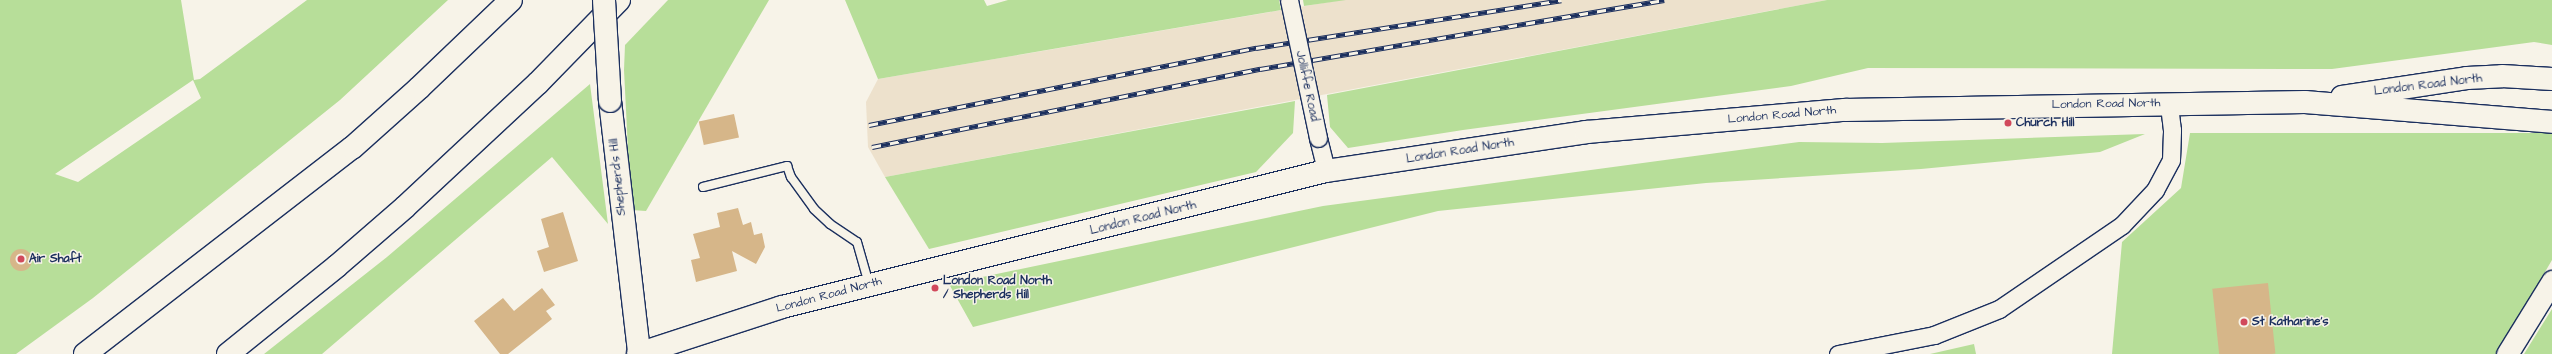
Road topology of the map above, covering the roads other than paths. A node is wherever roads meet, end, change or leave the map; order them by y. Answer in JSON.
{"nodes":[{"id":1,"x":511,"y":0,"type":"edge"},
{"id":2,"x":604,"y":0,"type":"edge"},
{"id":3,"x":619,"y":0,"type":"edge"},
{"id":4,"x":1289,"y":0,"type":"edge"},
{"id":5,"x":2552,"y":79,"type":"edge"},
{"id":6,"x":2306,"y":102,"type":"junction"},
{"id":7,"x":2170,"y":104,"type":"junction"},
{"id":8,"x":2552,"y":122,"type":"edge"},
{"id":9,"x":1326,"y":171,"type":"junction"},
{"id":10,"x":703,"y":188,"type":"dead end"},
{"id":11,"x":2552,"y":281,"type":"edge"},
{"id":12,"x":869,"y":284,"type":"junction"},
{"id":13,"x":85,"y":354,"type":"edge"},
{"id":14,"x":228,"y":354,"type":"edge"},
{"id":15,"x":638,"y":354,"type":"edge"},
{"id":16,"x":1838,"y":354,"type":"edge"},
{"id":17,"x":2507,"y":354,"type":"edge"}],
"edges":[{"from":1,"to":13,"type":"main road"},
{"from":2,"to":15,"type":"main road","name":"Shepherd's Hill","bridge":true},
{"from":3,"to":14,"type":"main road"},
{"from":4,"to":9,"type":"street","name":"Jolliffe Road","bridge":true},
{"from":5,"to":6,"type":"main road","name":"London Road North"},
{"from":6,"to":7,"type":"main road","name":"London Road North"},
{"from":6,"to":8,"type":"main road","name":"London Road North"},
{"from":7,"to":9,"type":"main road","name":"London Road North"},
{"from":7,"to":16,"type":"street"},
{"from":9,"to":12,"type":"main road","name":"London Road North"},
{"from":10,"to":12,"type":"lane"},
{"from":11,"to":17,"type":"street"},
{"from":12,"to":15,"type":"main road","name":"London Road North"}]}
